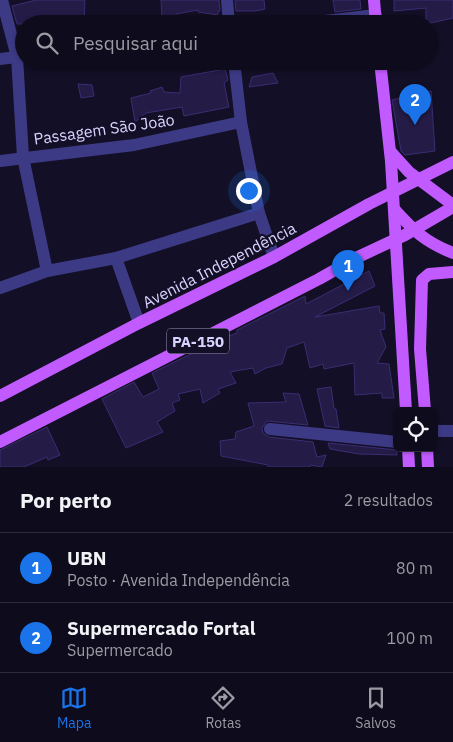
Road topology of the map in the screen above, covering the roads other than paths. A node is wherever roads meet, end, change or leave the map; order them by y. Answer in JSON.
{"nodes":[{"id":1,"x":2,"y":0,"type":"edge"},
{"id":2,"x":227,"y":0,"type":"edge"},
{"id":3,"x":374,"y":0,"type":"edge"},
{"id":4,"x":228,"y":15,"type":"edge"},
{"id":5,"x":376,"y":15,"type":"edge"},
{"id":6,"x":15,"y":40,"type":"edge"},
{"id":7,"x":15,"y":57,"type":"edge"},
{"id":8,"x":0,"y":59,"type":"edge"},
{"id":9,"x":20,"y":70,"type":"edge"},
{"id":10,"x":235,"y":70,"type":"edge"},
{"id":11,"x":381,"y":70,"type":"edge"},
{"id":12,"x":241,"y":122,"type":"junction"},
{"id":13,"x":390,"y":152,"type":"junction"},
{"id":14,"x":23,"y":157,"type":"junction"},
{"id":15,"x":0,"y":161,"type":"edge"},
{"id":16,"x":453,"y":162,"type":"edge"},
{"id":17,"x":418,"y":180,"type":"junction"},
{"id":18,"x":393,"y":193,"type":"junction"},
{"id":19,"x":453,"y":206,"type":"edge"},
{"id":20,"x":394,"y":209,"type":"junction"},
{"id":21,"x":259,"y":213,"type":"junction"},
{"id":22,"x":413,"y":230,"type":"junction"},
{"id":23,"x":396,"y":240,"type":"junction"},
{"id":24,"x":453,"y":253,"type":"edge"},
{"id":25,"x":116,"y":258,"type":"junction"},
{"id":26,"x":274,"y":258,"type":"junction"},
{"id":27,"x":47,"y":271,"type":"junction"},
{"id":28,"x":453,"y":272,"type":"edge"},
{"id":29,"x":0,"y":288,"type":"edge"},
{"id":30,"x":139,"y":323,"type":"junction"},
{"id":31,"x":0,"y":396,"type":"edge"},
{"id":32,"x":406,"y":407,"type":"edge"},
{"id":33,"x":425,"y":407,"type":"edge"},
{"id":34,"x":270,"y":429,"type":"dead end"},
{"id":35,"x":438,"y":430,"type":"edge"},
{"id":36,"x":453,"y":430,"type":"edge"},
{"id":37,"x":0,"y":442,"type":"edge"},
{"id":38,"x":393,"y":442,"type":"edge"},
{"id":39,"x":408,"y":452,"type":"edge"},
{"id":40,"x":427,"y":452,"type":"edge"},
{"id":41,"x":409,"y":467,"type":"edge"},
{"id":42,"x":428,"y":467,"type":"edge"}],
"edges":[{"from":1,"to":6,"type":"street"},
{"from":2,"to":4,"type":"street"},
{"from":3,"to":5,"type":"main road"},
{"from":7,"to":8,"type":"street"},
{"from":9,"to":14,"type":"street"},
{"from":10,"to":12,"type":"street"},
{"from":11,"to":13,"type":"main road"},
{"from":12,"to":14,"type":"street","name":"Passagem São João"},
{"from":12,"to":21,"type":"street"},
{"from":13,"to":17,"type":"main road"},
{"from":13,"to":18,"type":"main road"},
{"from":14,"to":15,"type":"street","name":"Passagem São João"},
{"from":14,"to":27,"type":"street"},
{"from":16,"to":17,"type":"main road","name":"Avenida Independência","number":"PA-150"},
{"from":17,"to":18,"type":"main road","name":"Avenida Independência","number":"PA-150"},
{"from":17,"to":19,"type":"main road"},
{"from":18,"to":20,"type":"main road"},
{"from":18,"to":26,"type":"main road","name":"Avenida Independência","number":"PA-150"},
{"from":19,"to":22,"type":"main road","number":"PA-150"},
{"from":20,"to":22,"type":"main road"},
{"from":20,"to":23,"type":"main road"},
{"from":21,"to":25,"type":"street"},
{"from":21,"to":26,"type":"street"},
{"from":22,"to":23,"type":"main road","number":"PA-150"},
{"from":22,"to":24,"type":"main road"},
{"from":23,"to":32,"type":"main road"},
{"from":23,"to":37,"type":"main road","number":"PA-150"},
{"from":25,"to":27,"type":"street"},
{"from":25,"to":30,"type":"street"},
{"from":26,"to":30,"type":"main road","name":"Avenida Independência","number":"PA-150"},
{"from":27,"to":29,"type":"street"},
{"from":28,"to":33,"type":"main road"},
{"from":30,"to":31,"type":"main road","name":"Avenida Independência","number":"PA-150"},
{"from":34,"to":38,"type":"street"},
{"from":35,"to":36,"type":"street"},
{"from":39,"to":41,"type":"main road"},
{"from":40,"to":42,"type":"main road"}]}
